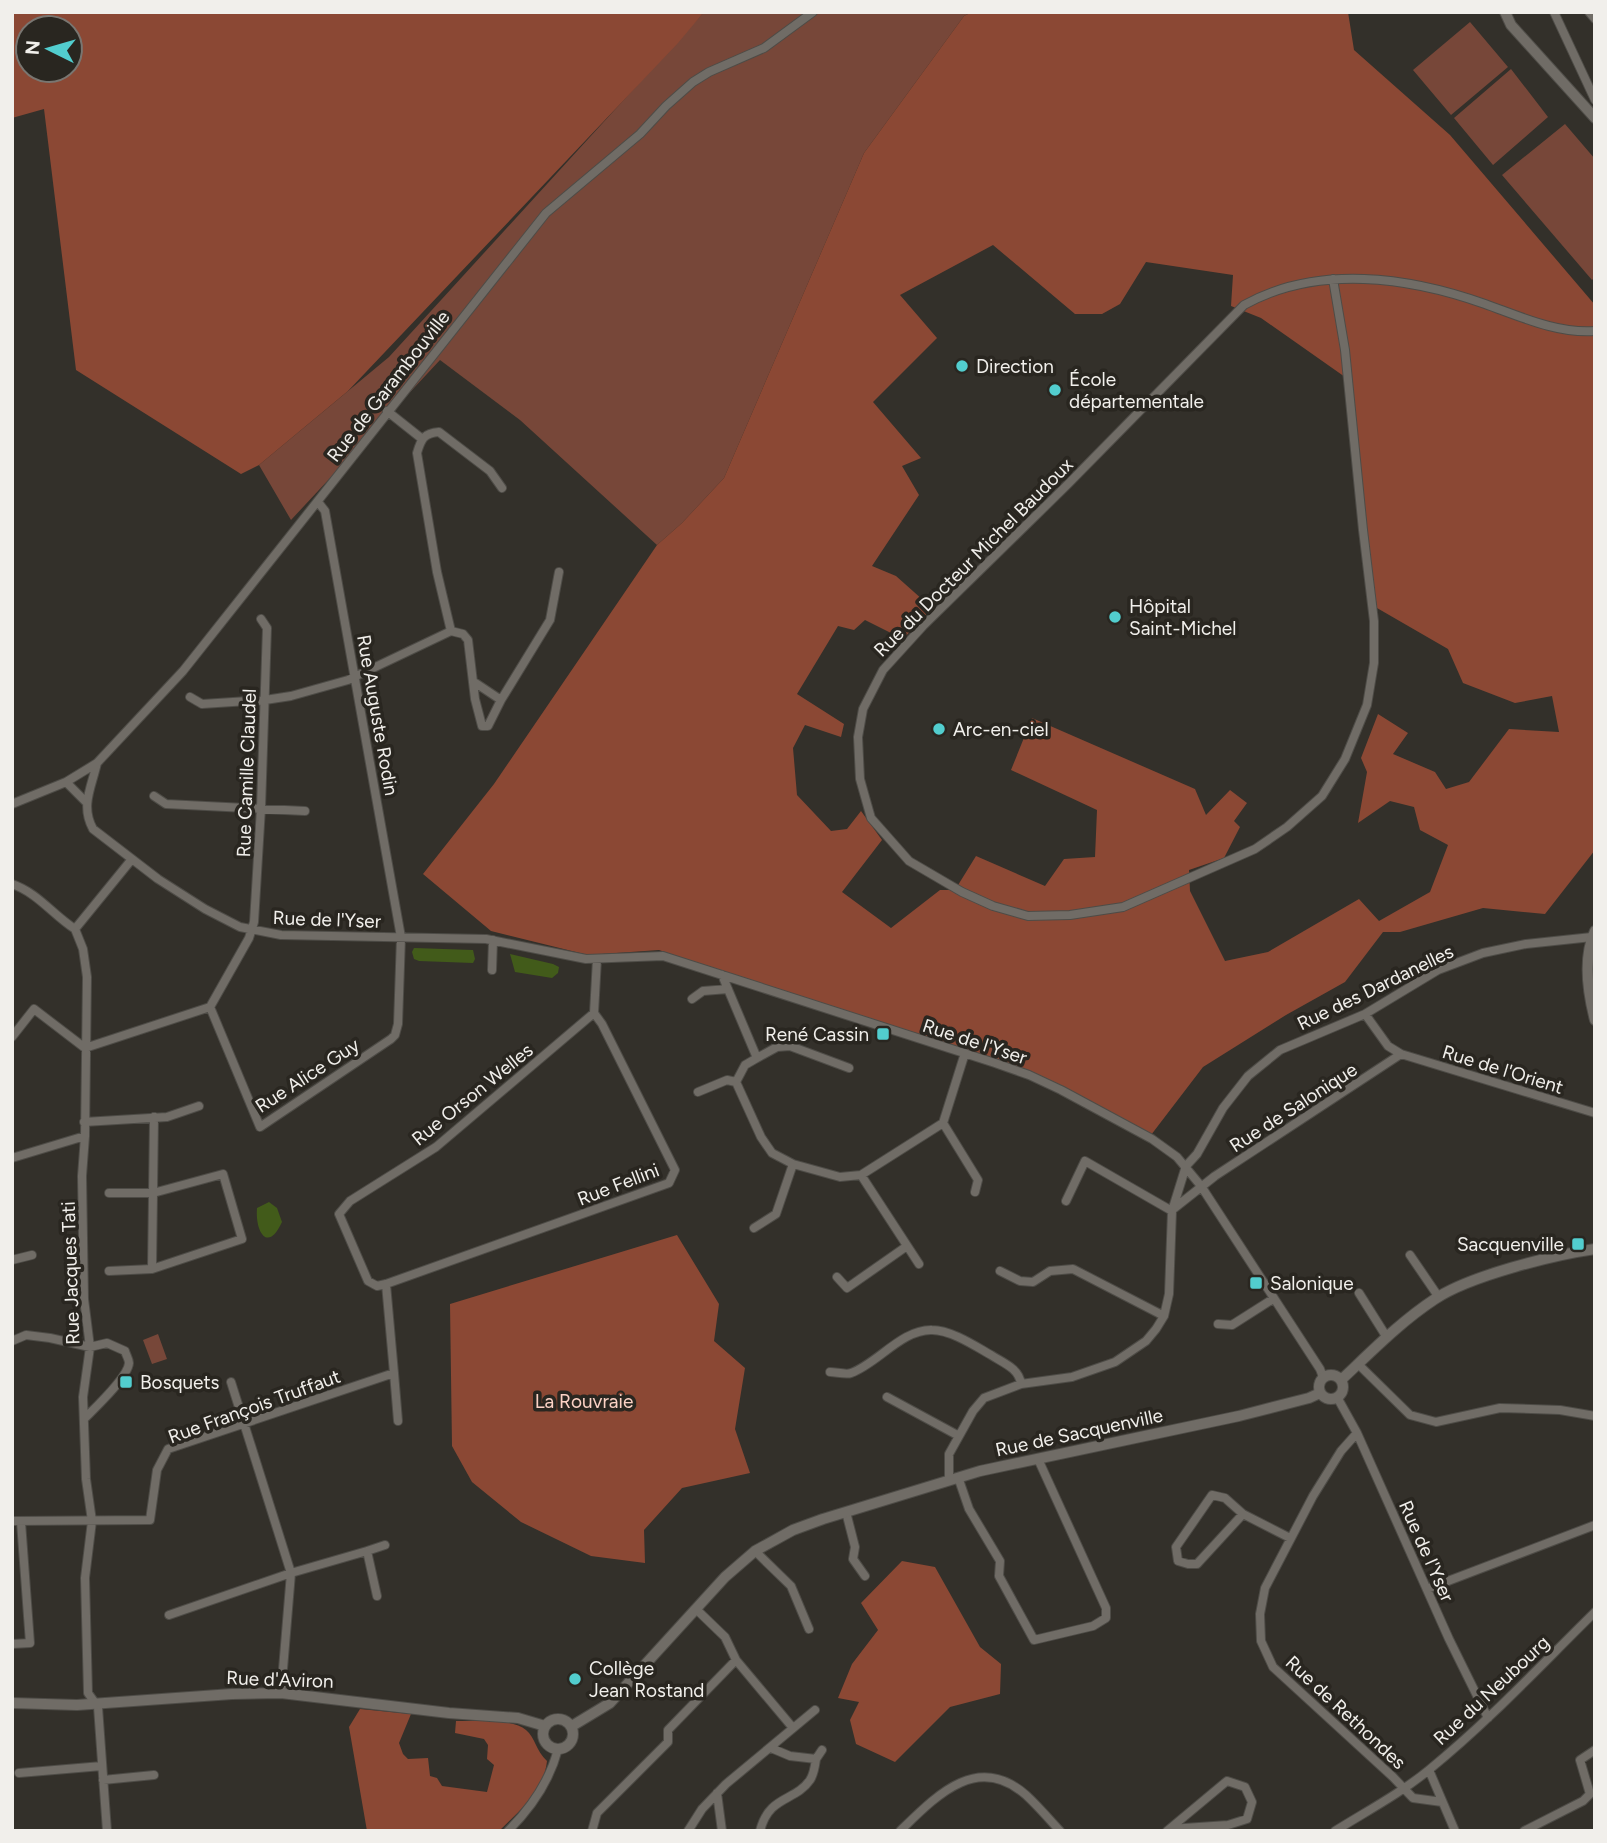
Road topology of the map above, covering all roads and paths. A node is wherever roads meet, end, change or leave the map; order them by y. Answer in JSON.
{"nodes":[{"id":1,"x":813,"y":12,"type":"edge"},
{"id":2,"x":1506,"y":12,"type":"edge"},
{"id":3,"x":1554,"y":12,"type":"edge"},
{"id":4,"x":1589,"y":12,"type":"edge"},
{"id":5,"x":1595,"y":19,"type":"edge"},
{"id":6,"x":1595,"y":100,"type":"edge"},
{"id":7,"x":1595,"y":118,"type":"edge"},
{"id":8,"x":1333,"y":279,"type":"junction"},
{"id":9,"x":1595,"y":331,"type":"edge"},
{"id":10,"x":387,"y":411,"type":"junction"},
{"id":11,"x":421,"y":438,"type":"junction"},
{"id":12,"x":502,"y":488,"type":"dead end"},
{"id":13,"x":318,"y":502,"type":"junction"},
{"id":14,"x":559,"y":572,"type":"dead end"},
{"id":15,"x":261,"y":619,"type":"dead end"},
{"id":16,"x":451,"y":631,"type":"junction"},
{"id":17,"x":355,"y":676,"type":"junction"},
{"id":18,"x":474,"y":682,"type":"junction"},
{"id":19,"x":190,"y":698,"type":"dead end"},
{"id":20,"x":265,"y":700,"type":"junction"},
{"id":21,"x":501,"y":700,"type":"junction"},
{"id":22,"x":97,"y":763,"type":"junction"},
{"id":23,"x":66,"y":782,"type":"junction"},
{"id":24,"x":153,"y":796,"type":"dead end"},
{"id":25,"x":86,"y":802,"type":"junction"},
{"id":26,"x":12,"y":804,"type":"edge"},
{"id":27,"x":261,"y":808,"type":"junction"},
{"id":28,"x":304,"y":811,"type":"dead end"},
{"id":29,"x":132,"y":859,"type":"junction"},
{"id":30,"x":12,"y":884,"type":"edge"},
{"id":31,"x":75,"y":929,"type":"junction"},
{"id":32,"x":252,"y":930,"type":"junction"},
{"id":33,"x":1593,"y":934,"type":"edge"},
{"id":34,"x":401,"y":937,"type":"junction"},
{"id":35,"x":493,"y":940,"type":"junction"},
{"id":36,"x":597,"y":959,"type":"junction"},
{"id":37,"x":492,"y":970,"type":"dead end"},
{"id":38,"x":722,"y":975,"type":"junction"},
{"id":39,"x":728,"y":989,"type":"junction"},
{"id":40,"x":692,"y":999,"type":"dead end"},
{"id":41,"x":210,"y":1007,"type":"junction"},
{"id":42,"x":594,"y":1013,"type":"junction"},
{"id":43,"x":1366,"y":1014,"type":"junction"},
{"id":44,"x":1595,"y":1020,"type":"edge"},
{"id":45,"x":12,"y":1037,"type":"edge"},
{"id":46,"x":85,"y":1048,"type":"junction"},
{"id":47,"x":965,"y":1053,"type":"junction"},
{"id":48,"x":1401,"y":1054,"type":"junction"},
{"id":49,"x":757,"y":1058,"type":"junction"},
{"id":50,"x":849,"y":1068,"type":"dead end"},
{"id":51,"x":736,"y":1082,"type":"junction"},
{"id":52,"x":698,"y":1091,"type":"dead end"},
{"id":53,"x":200,"y":1106,"type":"dead end"},
{"id":54,"x":1595,"y":1113,"type":"edge"},
{"id":55,"x":154,"y":1117,"type":"junction"},
{"id":56,"x":84,"y":1122,"type":"junction"},
{"id":57,"x":943,"y":1123,"type":"junction"},
{"id":58,"x":85,"y":1136,"type":"junction"},
{"id":59,"x":12,"y":1158,"type":"edge"},
{"id":60,"x":793,"y":1164,"type":"junction"},
{"id":61,"x":1186,"y":1166,"type":"junction"},
{"id":62,"x":861,"y":1175,"type":"junction"},
{"id":63,"x":1201,"y":1186,"type":"junction"},
{"id":64,"x":975,"y":1192,"type":"dead end"},
{"id":65,"x":108,"y":1193,"type":"dead end"},
{"id":66,"x":153,"y":1194,"type":"junction"},
{"id":67,"x":1066,"y":1201,"type":"dead end"},
{"id":68,"x":1172,"y":1210,"type":"junction"},
{"id":69,"x":754,"y":1228,"type":"dead end"},
{"id":70,"x":907,"y":1246,"type":"junction"},
{"id":71,"x":1595,"y":1249,"type":"edge"},
{"id":72,"x":32,"y":1255,"type":"dead end"},
{"id":73,"x":1410,"y":1255,"type":"dead end"},
{"id":74,"x":12,"y":1261,"type":"edge"},
{"id":75,"x":919,"y":1264,"type":"dead end"},
{"id":76,"x":152,"y":1269,"type":"junction"},
{"id":77,"x":109,"y":1271,"type":"dead end"},
{"id":78,"x":1000,"y":1271,"type":"dead end"},
{"id":79,"x":837,"y":1277,"type":"dead end"},
{"id":80,"x":386,"y":1284,"type":"junction"},
{"id":81,"x":1359,"y":1293,"type":"dead end"},
{"id":82,"x":1438,"y":1296,"type":"junction"},
{"id":83,"x":1273,"y":1299,"type":"junction"},
{"id":84,"x":1164,"y":1316,"type":"junction"},
{"id":85,"x":1218,"y":1324,"type":"dead end"},
{"id":86,"x":1386,"y":1336,"type":"junction"},
{"id":87,"x":12,"y":1341,"type":"edge"},
{"id":88,"x":90,"y":1347,"type":"junction"},
{"id":89,"x":1358,"y":1364,"type":"junction"},
{"id":90,"x":830,"y":1372,"type":"dead end"},
{"id":91,"x":394,"y":1373,"type":"junction"},
{"id":92,"x":1323,"y":1377,"type":"junction"},
{"id":93,"x":1341,"y":1380,"type":"junction"},
{"id":94,"x":230,"y":1382,"type":"dead end"},
{"id":95,"x":1021,"y":1384,"type":"junction"},
{"id":96,"x":1320,"y":1392,"type":"junction"},
{"id":97,"x":1337,"y":1396,"type":"junction"},
{"id":98,"x":887,"y":1397,"type":"dead end"},
{"id":99,"x":1595,"y":1416,"type":"edge"},
{"id":100,"x":85,"y":1418,"type":"junction"},
{"id":101,"x":398,"y":1421,"type":"dead end"},
{"id":102,"x":243,"y":1423,"type":"junction"},
{"id":103,"x":1357,"y":1433,"type":"junction"},
{"id":104,"x":959,"y":1436,"type":"junction"},
{"id":105,"x":1038,"y":1458,"type":"junction"},
{"id":106,"x":954,"y":1478,"type":"junction"},
{"id":107,"x":846,"y":1512,"type":"junction"},
{"id":108,"x":1243,"y":1514,"type":"junction"},
{"id":109,"x":92,"y":1521,"type":"junction"},
{"id":110,"x":17,"y":1522,"type":"edge"},
{"id":111,"x":1595,"y":1525,"type":"edge"},
{"id":112,"x":1290,"y":1538,"type":"junction"},
{"id":113,"x":385,"y":1545,"type":"dead end"},
{"id":114,"x":367,"y":1551,"type":"junction"},
{"id":115,"x":755,"y":1551,"type":"junction"},
{"id":116,"x":291,"y":1573,"type":"junction"},
{"id":117,"x":865,"y":1576,"type":"dead end"},
{"id":118,"x":1426,"y":1589,"type":"junction"},
{"id":119,"x":377,"y":1596,"type":"dead end"},
{"id":120,"x":697,"y":1610,"type":"junction"},
{"id":121,"x":1595,"y":1612,"type":"edge"},
{"id":122,"x":169,"y":1615,"type":"dead end"},
{"id":123,"x":809,"y":1629,"type":"dead end"},
{"id":124,"x":12,"y":1644,"type":"edge"},
{"id":125,"x":736,"y":1660,"type":"junction"},
{"id":126,"x":281,"y":1693,"type":"junction"},
{"id":127,"x":12,"y":1703,"type":"edge"},
{"id":128,"x":95,"y":1703,"type":"junction"},
{"id":129,"x":815,"y":1710,"type":"dead end"},
{"id":130,"x":1488,"y":1718,"type":"junction"},
{"id":131,"x":545,"y":1726,"type":"junction"},
{"id":132,"x":572,"y":1726,"type":"junction"},
{"id":133,"x":793,"y":1728,"type":"junction"},
{"id":134,"x":771,"y":1748,"type":"junction"},
{"id":135,"x":558,"y":1749,"type":"junction"},
{"id":136,"x":822,"y":1750,"type":"dead end"},
{"id":137,"x":1595,"y":1750,"type":"edge"},
{"id":138,"x":816,"y":1759,"type":"junction"},
{"id":139,"x":102,"y":1766,"type":"junction"},
{"id":140,"x":1429,"y":1770,"type":"junction"},
{"id":141,"x":19,"y":1773,"type":"dead end"},
{"id":142,"x":154,"y":1774,"type":"dead end"},
{"id":143,"x":103,"y":1780,"type":"junction"},
{"id":144,"x":1403,"y":1789,"type":"junction"},
{"id":145,"x":717,"y":1793,"type":"junction"},
{"id":146,"x":1442,"y":1802,"type":"junction"},
{"id":147,"x":1168,"y":1830,"type":"edge"},
{"id":148,"x":107,"y":1831,"type":"edge"},
{"id":149,"x":508,"y":1831,"type":"edge"},
{"id":150,"x":593,"y":1831,"type":"edge"},
{"id":151,"x":688,"y":1831,"type":"edge"},
{"id":152,"x":722,"y":1831,"type":"edge"},
{"id":153,"x":760,"y":1831,"type":"edge"},
{"id":154,"x":900,"y":1831,"type":"edge"},
{"id":155,"x":1060,"y":1831,"type":"edge"},
{"id":156,"x":1335,"y":1831,"type":"edge"},
{"id":157,"x":1455,"y":1831,"type":"edge"},
{"id":158,"x":1524,"y":1831,"type":"edge"}],
"edges":[{"from":1,"to":10,"type":"street","name":"Rue de Garambouville"},
{"from":2,"to":7,"type":"street"},
{"from":3,"to":6,"type":"street"},
{"from":4,"to":5,"type":"street"},
{"from":8,"to":8,"type":"street","name":"Rue du Docteur Michel Baudoux"},
{"from":8,"to":9,"type":"street","name":"Rue du Docteur Michel Baudoux"},
{"from":10,"to":11,"type":"street"},
{"from":10,"to":13,"type":"street","name":"Rue de Garambouville"},
{"from":11,"to":12,"type":"street"},
{"from":11,"to":16,"type":"street"},
{"from":13,"to":17,"type":"street","name":"Rue Auguste Rodin"},
{"from":13,"to":22,"type":"street","name":"Rue de Garambouville"},
{"from":14,"to":21,"type":"street"},
{"from":15,"to":20,"type":"street","name":"Rue Camille Claudel"},
{"from":16,"to":17,"type":"street"},
{"from":16,"to":18,"type":"street"},
{"from":17,"to":20,"type":"street"},
{"from":17,"to":34,"type":"street","name":"Rue Auguste Rodin"},
{"from":18,"to":21,"type":"street"},
{"from":18,"to":21,"type":"street"},
{"from":19,"to":20,"type":"street"},
{"from":20,"to":27,"type":"street","name":"Rue Camille Claudel"},
{"from":22,"to":23,"type":"street","name":"Rue de Garambouville"},
{"from":22,"to":25,"type":"street"},
{"from":23,"to":25,"type":"street","name":"Rue de l'Yser"},
{"from":23,"to":26,"type":"street","name":"Rue de Garambouville"},
{"from":24,"to":27,"type":"street"},
{"from":25,"to":29,"type":"street","name":"Rue de l'Yser"},
{"from":27,"to":28,"type":"street"},
{"from":27,"to":32,"type":"street","name":"Rue Camille Claudel"},
{"from":29,"to":31,"type":"street"},
{"from":29,"to":32,"type":"street","name":"Rue de l'Yser"},
{"from":30,"to":31,"type":"street"},
{"from":31,"to":46,"type":"street","name":"Rue Jacques Tati"},
{"from":32,"to":34,"type":"street","name":"Rue de l'Yser"},
{"from":32,"to":41,"type":"street"},
{"from":33,"to":43,"type":"street","name":"Rue des Dardanelles"},
{"from":33,"to":44,"type":"street"},
{"from":34,"to":35,"type":"street","name":"Rue de l'Yser"},
{"from":34,"to":41,"type":"street","name":"Rue Alice Guy"},
{"from":35,"to":36,"type":"street","name":"Rue de l'Yser"},
{"from":35,"to":37,"type":"street"},
{"from":36,"to":38,"type":"street","name":"Rue de l'Yser"},
{"from":36,"to":42,"type":"street"},
{"from":38,"to":39,"type":"street"},
{"from":38,"to":47,"type":"street","name":"Rue de l'Yser"},
{"from":39,"to":40,"type":"street"},
{"from":39,"to":49,"type":"street"},
{"from":41,"to":46,"type":"street"},
{"from":42,"to":80,"type":"street","name":"Rue Orson Welles"},
{"from":42,"to":80,"type":"street","name":"Rue Fellini"},
{"from":43,"to":48,"type":"street"},
{"from":43,"to":61,"type":"street","name":"Rue des Dardanelles"},
{"from":45,"to":46,"type":"street"},
{"from":46,"to":56,"type":"street","name":"Rue Jacques Tati"},
{"from":47,"to":57,"type":"street"},
{"from":47,"to":61,"type":"street","name":"Rue de l'Yser"},
{"from":48,"to":54,"type":"street","name":"Rue de l'Orient"},
{"from":48,"to":63,"type":"street","name":"Rue de Salonique"},
{"from":49,"to":50,"type":"street"},
{"from":49,"to":51,"type":"street"},
{"from":51,"to":52,"type":"street"},
{"from":51,"to":60,"type":"street"},
{"from":53,"to":55,"type":"street"},
{"from":55,"to":56,"type":"street"},
{"from":55,"to":66,"type":"street"},
{"from":56,"to":58,"type":"street","name":"Rue Jacques Tati"},
{"from":57,"to":62,"type":"street"},
{"from":57,"to":64,"type":"street"},
{"from":58,"to":59,"type":"street"},
{"from":58,"to":88,"type":"street","name":"Rue Jacques Tati"},
{"from":60,"to":62,"type":"street"},
{"from":60,"to":69,"type":"street"},
{"from":61,"to":63,"type":"street","name":"Rue de l'Yser"},
{"from":61,"to":68,"type":"street","name":"Rue des Dardanelles"},
{"from":62,"to":70,"type":"street"},
{"from":63,"to":68,"type":"street","name":"Rue de Salonique"},
{"from":63,"to":83,"type":"street","name":"Rue de l'Yser"},
{"from":65,"to":66,"type":"street"},
{"from":66,"to":76,"type":"street"},
{"from":66,"to":76,"type":"street"},
{"from":67,"to":68,"type":"street"},
{"from":68,"to":84,"type":"street","name":"Rue des Dardanelles"},
{"from":70,"to":75,"type":"street"},
{"from":70,"to":79,"type":"street"},
{"from":71,"to":82,"type":"street"},
{"from":72,"to":74,"type":"street"},
{"from":73,"to":82,"type":"street"},
{"from":76,"to":77,"type":"street"},
{"from":78,"to":84,"type":"street"},
{"from":80,"to":91,"type":"street"},
{"from":81,"to":86,"type":"street"},
{"from":82,"to":86,"type":"street"},
{"from":83,"to":85,"type":"street"},
{"from":83,"to":92,"type":"street","name":"Rue de l'Yser"},
{"from":84,"to":95,"type":"street"},
{"from":86,"to":89,"type":"street"},
{"from":87,"to":88,"type":"street"},
{"from":88,"to":100,"type":"street","name":"Rue Jacques Tati"},
{"from":88,"to":100,"type":"street"},
{"from":89,"to":93,"type":"street"},
{"from":89,"to":99,"type":"street"},
{"from":90,"to":95,"type":"street"},
{"from":91,"to":101,"type":"street"},
{"from":91,"to":102,"type":"street","name":"Rue François Truffaut"},
{"from":92,"to":93,"type":"street"},
{"from":92,"to":96,"type":"street"},
{"from":93,"to":97,"type":"street"},
{"from":94,"to":102,"type":"street"},
{"from":95,"to":104,"type":"street"},
{"from":96,"to":97,"type":"street"},
{"from":96,"to":105,"type":"street","name":"Rue de Sacquenville"},
{"from":97,"to":103,"type":"street","name":"Rue de l'Yser"},
{"from":98,"to":104,"type":"street"},
{"from":100,"to":109,"type":"street","name":"Rue Jacques Tati"},
{"from":102,"to":109,"type":"street","name":"Rue François Truffaut"},
{"from":102,"to":116,"type":"street"},
{"from":103,"to":112,"type":"street","name":"Rue de Rethondes"},
{"from":103,"to":118,"type":"street","name":"Rue de l'Yser"},
{"from":104,"to":106,"type":"street"},
{"from":105,"to":106,"type":"street","name":"Rue de Sacquenville"},
{"from":105,"to":106,"type":"street"},
{"from":106,"to":107,"type":"street","name":"Rue de Sacquenville"},
{"from":107,"to":115,"type":"street","name":"Rue de Sacquenville"},
{"from":107,"to":117,"type":"street"},
{"from":108,"to":108,"type":"street"},
{"from":108,"to":112,"type":"street"},
{"from":109,"to":110,"type":"street"},
{"from":109,"to":128,"type":"street","name":"Rue Jacques Tati"},
{"from":110,"to":124,"type":"street"},
{"from":111,"to":118,"type":"street"},
{"from":112,"to":144,"type":"street","name":"Rue de Rethondes"},
{"from":113,"to":114,"type":"street"},
{"from":114,"to":116,"type":"street"},
{"from":114,"to":119,"type":"street"},
{"from":115,"to":120,"type":"street","name":"Rue de Sacquenville"},
{"from":115,"to":123,"type":"street"},
{"from":116,"to":122,"type":"street"},
{"from":116,"to":126,"type":"street"},
{"from":118,"to":130,"type":"street","name":"Rue de l'Yser"},
{"from":120,"to":125,"type":"street"},
{"from":120,"to":132,"type":"street","name":"Rue de Sacquenville"},
{"from":121,"to":130,"type":"street","name":"Rue du Neubourg"},
{"from":125,"to":133,"type":"street"},
{"from":125,"to":150,"type":"street"},
{"from":126,"to":128,"type":"street","name":"Rue d'Aviron"},
{"from":126,"to":131,"type":"street","name":"Rue d'Aviron"},
{"from":127,"to":128,"type":"street","name":"Rue d'Aviron"},
{"from":128,"to":139,"type":"street","name":"Rue Jacques Tati"},
{"from":129,"to":133,"type":"street"},
{"from":130,"to":140,"type":"street","name":"Rue du Neubourg"},
{"from":131,"to":132,"type":"street"},
{"from":131,"to":135,"type":"street"},
{"from":132,"to":135,"type":"street"},
{"from":133,"to":134,"type":"street"},
{"from":134,"to":138,"type":"street"},
{"from":134,"to":145,"type":"street"},
{"from":135,"to":149,"type":"street"},
{"from":136,"to":138,"type":"street"},
{"from":137,"to":158,"type":"street"},
{"from":138,"to":153,"type":"street"},
{"from":139,"to":141,"type":"street"},
{"from":139,"to":143,"type":"street","name":"Rue Jacques Tati"},
{"from":140,"to":144,"type":"street","name":"Rue du Neubourg"},
{"from":140,"to":146,"type":"street"},
{"from":142,"to":143,"type":"street"},
{"from":143,"to":148,"type":"street","name":"Rue Jacques Tati"},
{"from":144,"to":146,"type":"street"},
{"from":144,"to":156,"type":"street","name":"Rue du Neubourg"},
{"from":145,"to":151,"type":"street"},
{"from":145,"to":152,"type":"street"},
{"from":146,"to":157,"type":"street"},
{"from":147,"to":147,"type":"street"},
{"from":154,"to":155,"type":"street"}]}
